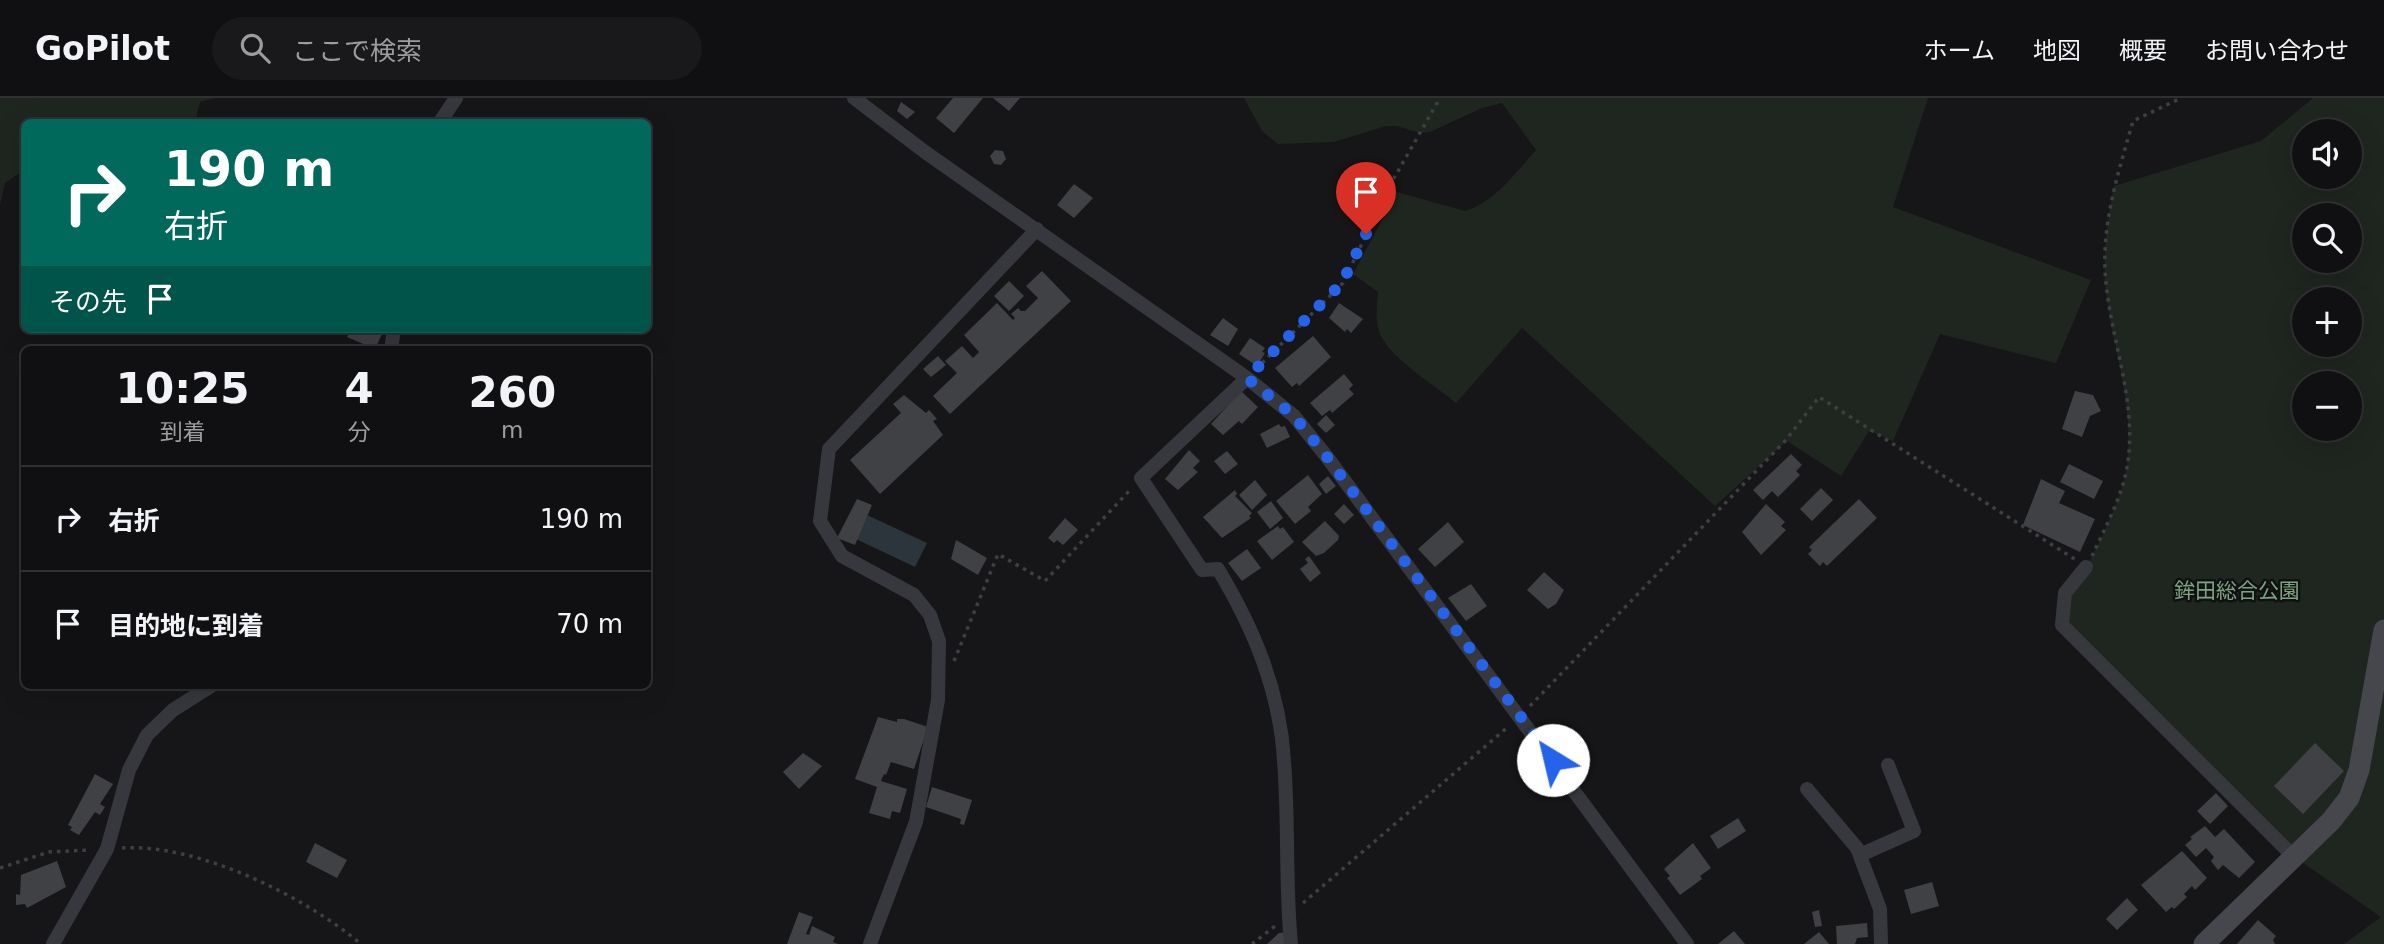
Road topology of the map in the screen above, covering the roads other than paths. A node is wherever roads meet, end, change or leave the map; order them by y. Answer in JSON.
{"nodes":[{"id":1,"x":456,"y":98,"type":"edge"},
{"id":2,"x":854,"y":98,"type":"edge"},
{"id":3,"x":442,"y":119,"type":"edge"},
{"id":4,"x":1037,"y":229,"type":"junction"},
{"id":5,"x":1247,"y":378,"type":"junction"},
{"id":6,"x":2086,"y":567,"type":"road end"},
{"id":7,"x":2384,"y":630,"type":"edge"},
{"id":8,"x":206,"y":689,"type":"edge"},
{"id":9,"x":1888,"y":765,"type":"dead end"},
{"id":10,"x":1807,"y":789,"type":"dead end"},
{"id":11,"x":1860,"y":855,"type":"junction"},
{"id":12,"x":2294,"y":856,"type":"junction"},
{"id":13,"x":53,"y":944,"type":"edge"},
{"id":14,"x":870,"y":944,"type":"edge"},
{"id":15,"x":1290,"y":944,"type":"edge"},
{"id":16,"x":1687,"y":944,"type":"edge"},
{"id":17,"x":1881,"y":944,"type":"edge"},
{"id":18,"x":2204,"y":944,"type":"edge"}],
"edges":[{"from":1,"to":3,"type":"street"},
{"from":2,"to":4,"type":"street"},
{"from":4,"to":5,"type":"street"},
{"from":4,"to":14,"type":"street"},
{"from":5,"to":15,"type":"street"},
{"from":5,"to":16,"type":"street"},
{"from":6,"to":12,"type":"street"},
{"from":7,"to":12,"type":"street"},
{"from":8,"to":13,"type":"street"},
{"from":9,"to":11,"type":"street"},
{"from":10,"to":11,"type":"street"},
{"from":11,"to":17,"type":"street"},
{"from":12,"to":18,"type":"street"}]}
